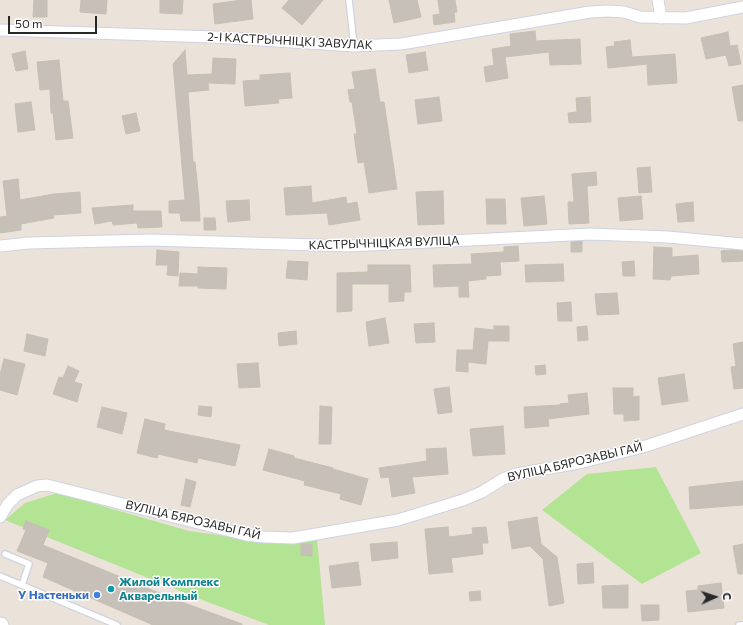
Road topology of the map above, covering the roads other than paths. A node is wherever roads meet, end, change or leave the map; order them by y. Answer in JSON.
{"nodes":[{"id":1,"x":349,"y":0,"type":"edge"},
{"id":2,"x":658,"y":0,"type":"edge"},
{"id":3,"x":743,"y":8,"type":"edge"},
{"id":4,"x":661,"y":18,"type":"junction"},
{"id":5,"x":0,"y":30,"type":"edge"},
{"id":6,"x":354,"y":46,"type":"junction"},
{"id":7,"x":743,"y":244,"type":"edge"},
{"id":8,"x":0,"y":246,"type":"edge"},
{"id":9,"x":743,"y":414,"type":"edge"},
{"id":10,"x":0,"y":517,"type":"edge"},
{"id":11,"x":5,"y":554,"type":"dead end"},
{"id":12,"x":0,"y":576,"type":"edge"},
{"id":13,"x":22,"y":585,"type":"junction"},
{"id":14,"x":117,"y":625,"type":"edge"},
{"id":15,"x":739,"y":625,"type":"edge"},
{"id":16,"x":743,"y":625,"type":"edge"}],
"edges":[{"from":1,"to":6,"type":"lane"},
{"from":2,"to":4,"type":"street"},
{"from":3,"to":4,"type":"street","name":"2-І КАСТРЫЧНІЦКІ ЗАВУЛАК"},
{"from":4,"to":6,"type":"street","name":"2-І КАСТРЫЧНІЦКІ ЗАВУЛАК"},
{"from":5,"to":6,"type":"street","name":"2-І КАСТРЫЧНІЦКІ ЗАВУЛАК"},
{"from":7,"to":8,"type":"street","name":"КАСТРЫЧНІЦКАЯ ВУЛІЦА"},
{"from":9,"to":10,"type":"street","name":"ВУЛІЦА БЯРОЗАВЫ ГАЙ"},
{"from":11,"to":13,"type":"lane"},
{"from":12,"to":13,"type":"lane"},
{"from":13,"to":14,"type":"lane"},
{"from":15,"to":16,"type":"lane"}]}
